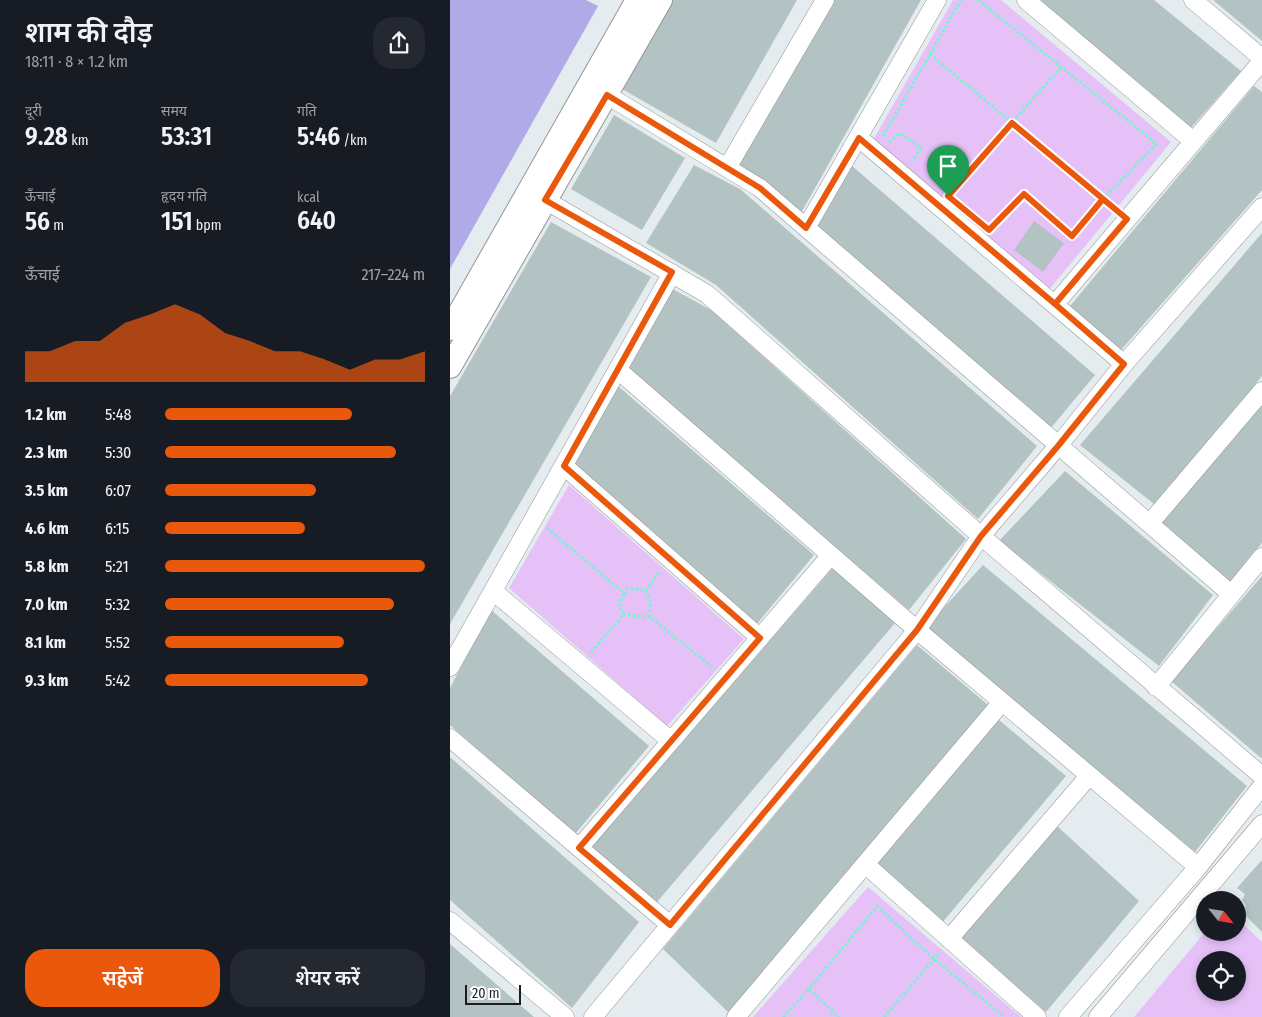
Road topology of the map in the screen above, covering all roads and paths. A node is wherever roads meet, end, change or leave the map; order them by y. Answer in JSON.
{"nodes":[{"id":1,"x":637,"y":0,"type":"edge"},
{"id":2,"x":661,"y":0,"type":"edge"},
{"id":3,"x":825,"y":0,"type":"edge"},
{"id":4,"x":937,"y":0,"type":"edge"},
{"id":5,"x":961,"y":0,"type":"edge"},
{"id":6,"x":978,"y":0,"type":"edge"},
{"id":7,"x":1026,"y":0,"type":"edge"},
{"id":8,"x":1193,"y":0,"type":"edge"},
{"id":9,"x":914,"y":41,"type":"junction"},
{"id":10,"x":930,"y":54,"type":"junction"},
{"id":11,"x":1262,"y":59,"type":"edge"},
{"id":12,"x":1061,"y":67,"type":"junction"},
{"id":13,"x":607,"y":95,"type":"junction"},
{"id":14,"x":1012,"y":123,"type":"junction"},
{"id":15,"x":859,"y":138,"type":"junction"},
{"id":16,"x":1193,"y":141,"type":"junction"},
{"id":17,"x":911,"y":164,"type":"dead end"},
{"id":18,"x":727,"y":168,"type":"junction"},
{"id":19,"x":948,"y":196,"type":"dead end"},
{"id":20,"x":1103,"y":199,"type":"junction"},
{"id":21,"x":545,"y":200,"type":"junction"},
{"id":22,"x":1262,"y":207,"type":"edge"},
{"id":23,"x":1127,"y":219,"type":"junction"},
{"id":24,"x":806,"y":228,"type":"junction"},
{"id":25,"x":989,"y":230,"type":"dead end"},
{"id":26,"x":672,"y":272,"type":"junction"},
{"id":27,"x":1055,"y":304,"type":"junction"},
{"id":28,"x":450,"y":329,"type":"edge"},
{"id":29,"x":1124,"y":364,"type":"junction"},
{"id":30,"x":450,"y":367,"type":"edge"},
{"id":31,"x":618,"y":370,"type":"junction"},
{"id":32,"x":1262,"y":391,"type":"edge"},
{"id":33,"x":1058,"y":446,"type":"junction"},
{"id":34,"x":564,"y":466,"type":"junction"},
{"id":35,"x":1150,"y":524,"type":"junction"},
{"id":36,"x":545,"y":526,"type":"dead end"},
{"id":37,"x":981,"y":536,"type":"junction"},
{"id":38,"x":831,"y":555,"type":"junction"},
{"id":39,"x":1262,"y":557,"type":"edge"},
{"id":40,"x":663,"y":567,"type":"dead end"},
{"id":41,"x":493,"y":591,"type":"junction"},
{"id":42,"x":646,"y":591,"type":"junction"},
{"id":43,"x":624,"y":593,"type":"junction"},
{"id":44,"x":1231,"y":594,"type":"junction"},
{"id":45,"x":628,"y":615,"type":"dead end"},
{"id":46,"x":650,"y":617,"type":"junction"},
{"id":47,"x":917,"y":630,"type":"junction"},
{"id":48,"x":760,"y":638,"type":"junction"},
{"id":49,"x":587,"y":656,"type":"dead end"},
{"id":50,"x":450,"y":667,"type":"edge"},
{"id":51,"x":717,"y":670,"type":"dead end"},
{"id":52,"x":1156,"y":687,"type":"junction"},
{"id":53,"x":1002,"y":702,"type":"junction"},
{"id":54,"x":450,"y":738,"type":"edge"},
{"id":55,"x":671,"y":741,"type":"junction"},
{"id":56,"x":1089,"y":776,"type":"junction"},
{"id":57,"x":1262,"y":776,"type":"edge"},
{"id":58,"x":1262,"y":786,"type":"edge"},
{"id":59,"x":1262,"y":824,"type":"edge"},
{"id":60,"x":579,"y":848,"type":"junction"},
{"id":61,"x":865,"y":864,"type":"junction"},
{"id":62,"x":1198,"y":867,"type":"junction"},
{"id":63,"x":450,"y":921,"type":"edge"},
{"id":64,"x":670,"y":925,"type":"junction"},
{"id":65,"x":949,"y":939,"type":"junction"},
{"id":66,"x":934,"y":958,"type":"junction"},
{"id":67,"x":809,"y":989,"type":"junction"},
{"id":68,"x":565,"y":1017,"type":"edge"},
{"id":69,"x":593,"y":1017,"type":"edge"},
{"id":70,"x":736,"y":1017,"type":"edge"},
{"id":71,"x":783,"y":1017,"type":"edge"},
{"id":72,"x":839,"y":1017,"type":"edge"},
{"id":73,"x":884,"y":1017,"type":"edge"},
{"id":74,"x":1005,"y":1017,"type":"edge"},
{"id":75,"x":1037,"y":1017,"type":"edge"},
{"id":76,"x":1068,"y":1017,"type":"edge"},
{"id":77,"x":1098,"y":1017,"type":"edge"}],
"edges":[{"from":1,"to":28,"type":"street"},
{"from":2,"to":13,"type":"street"},
{"from":3,"to":18,"type":"street"},
{"from":4,"to":9,"type":"street"},
{"from":5,"to":10,"type":"path"},
{"from":6,"to":12,"type":"path"},
{"from":7,"to":16,"type":"street"},
{"from":8,"to":11,"type":"street"},
{"from":9,"to":10,"type":"path"},
{"from":9,"to":15,"type":"street"},
{"from":10,"to":14,"type":"path"},
{"from":10,"to":17,"type":"path"},
{"from":11,"to":16,"type":"street"},
{"from":12,"to":14,"type":"path"},
{"from":12,"to":20,"type":"path"},
{"from":13,"to":18,"type":"street"},
{"from":13,"to":21,"type":"street"},
{"from":14,"to":19,"type":"path"},
{"from":14,"to":23,"type":"path"},
{"from":15,"to":24,"type":"street"},
{"from":15,"to":27,"type":"street"},
{"from":16,"to":23,"type":"street"},
{"from":18,"to":24,"type":"street"},
{"from":20,"to":23,"type":"path"},
{"from":20,"to":25,"type":"path"},
{"from":21,"to":26,"type":"street"},
{"from":21,"to":30,"type":"street"},
{"from":22,"to":29,"type":"street"},
{"from":23,"to":27,"type":"street"},
{"from":24,"to":33,"type":"street"},
{"from":26,"to":31,"type":"street"},
{"from":26,"to":37,"type":"street"},
{"from":27,"to":29,"type":"street"},
{"from":29,"to":33,"type":"street"},
{"from":31,"to":34,"type":"street"},
{"from":31,"to":38,"type":"street"},
{"from":32,"to":35,"type":"street"},
{"from":33,"to":35,"type":"street"},
{"from":33,"to":37,"type":"street"},
{"from":34,"to":41,"type":"street"},
{"from":34,"to":48,"type":"street"},
{"from":35,"to":44,"type":"street"},
{"from":36,"to":43,"type":"path"},
{"from":37,"to":47,"type":"street"},
{"from":37,"to":52,"type":"street"},
{"from":38,"to":47,"type":"street"},
{"from":38,"to":48,"type":"street"},
{"from":39,"to":44,"type":"street"},
{"from":40,"to":42,"type":"path"},
{"from":41,"to":50,"type":"street"},
{"from":41,"to":55,"type":"street"},
{"from":42,"to":43,"type":"path"},
{"from":42,"to":46,"type":"path"},
{"from":43,"to":49,"type":"path"},
{"from":44,"to":52,"type":"street"},
{"from":45,"to":46,"type":"path"},
{"from":46,"to":51,"type":"path"},
{"from":47,"to":53,"type":"street"},
{"from":47,"to":64,"type":"street"},
{"from":48,"to":55,"type":"street"},
{"from":52,"to":57,"type":"street"},
{"from":53,"to":56,"type":"street"},
{"from":53,"to":61,"type":"street"},
{"from":54,"to":60,"type":"street"},
{"from":55,"to":60,"type":"street"},
{"from":56,"to":62,"type":"street"},
{"from":56,"to":65,"type":"street"},
{"from":58,"to":62,"type":"street"},
{"from":59,"to":77,"type":"street"},
{"from":60,"to":64,"type":"street"},
{"from":61,"to":65,"type":"street"},
{"from":61,"to":70,"type":"street"},
{"from":62,"to":76,"type":"street"},
{"from":63,"to":68,"type":"street"},
{"from":64,"to":69,"type":"street"},
{"from":65,"to":75,"type":"street"},
{"from":66,"to":67,"type":"path"},
{"from":66,"to":73,"type":"path"},
{"from":66,"to":74,"type":"path"},
{"from":67,"to":71,"type":"path"},
{"from":67,"to":72,"type":"path"}]}
